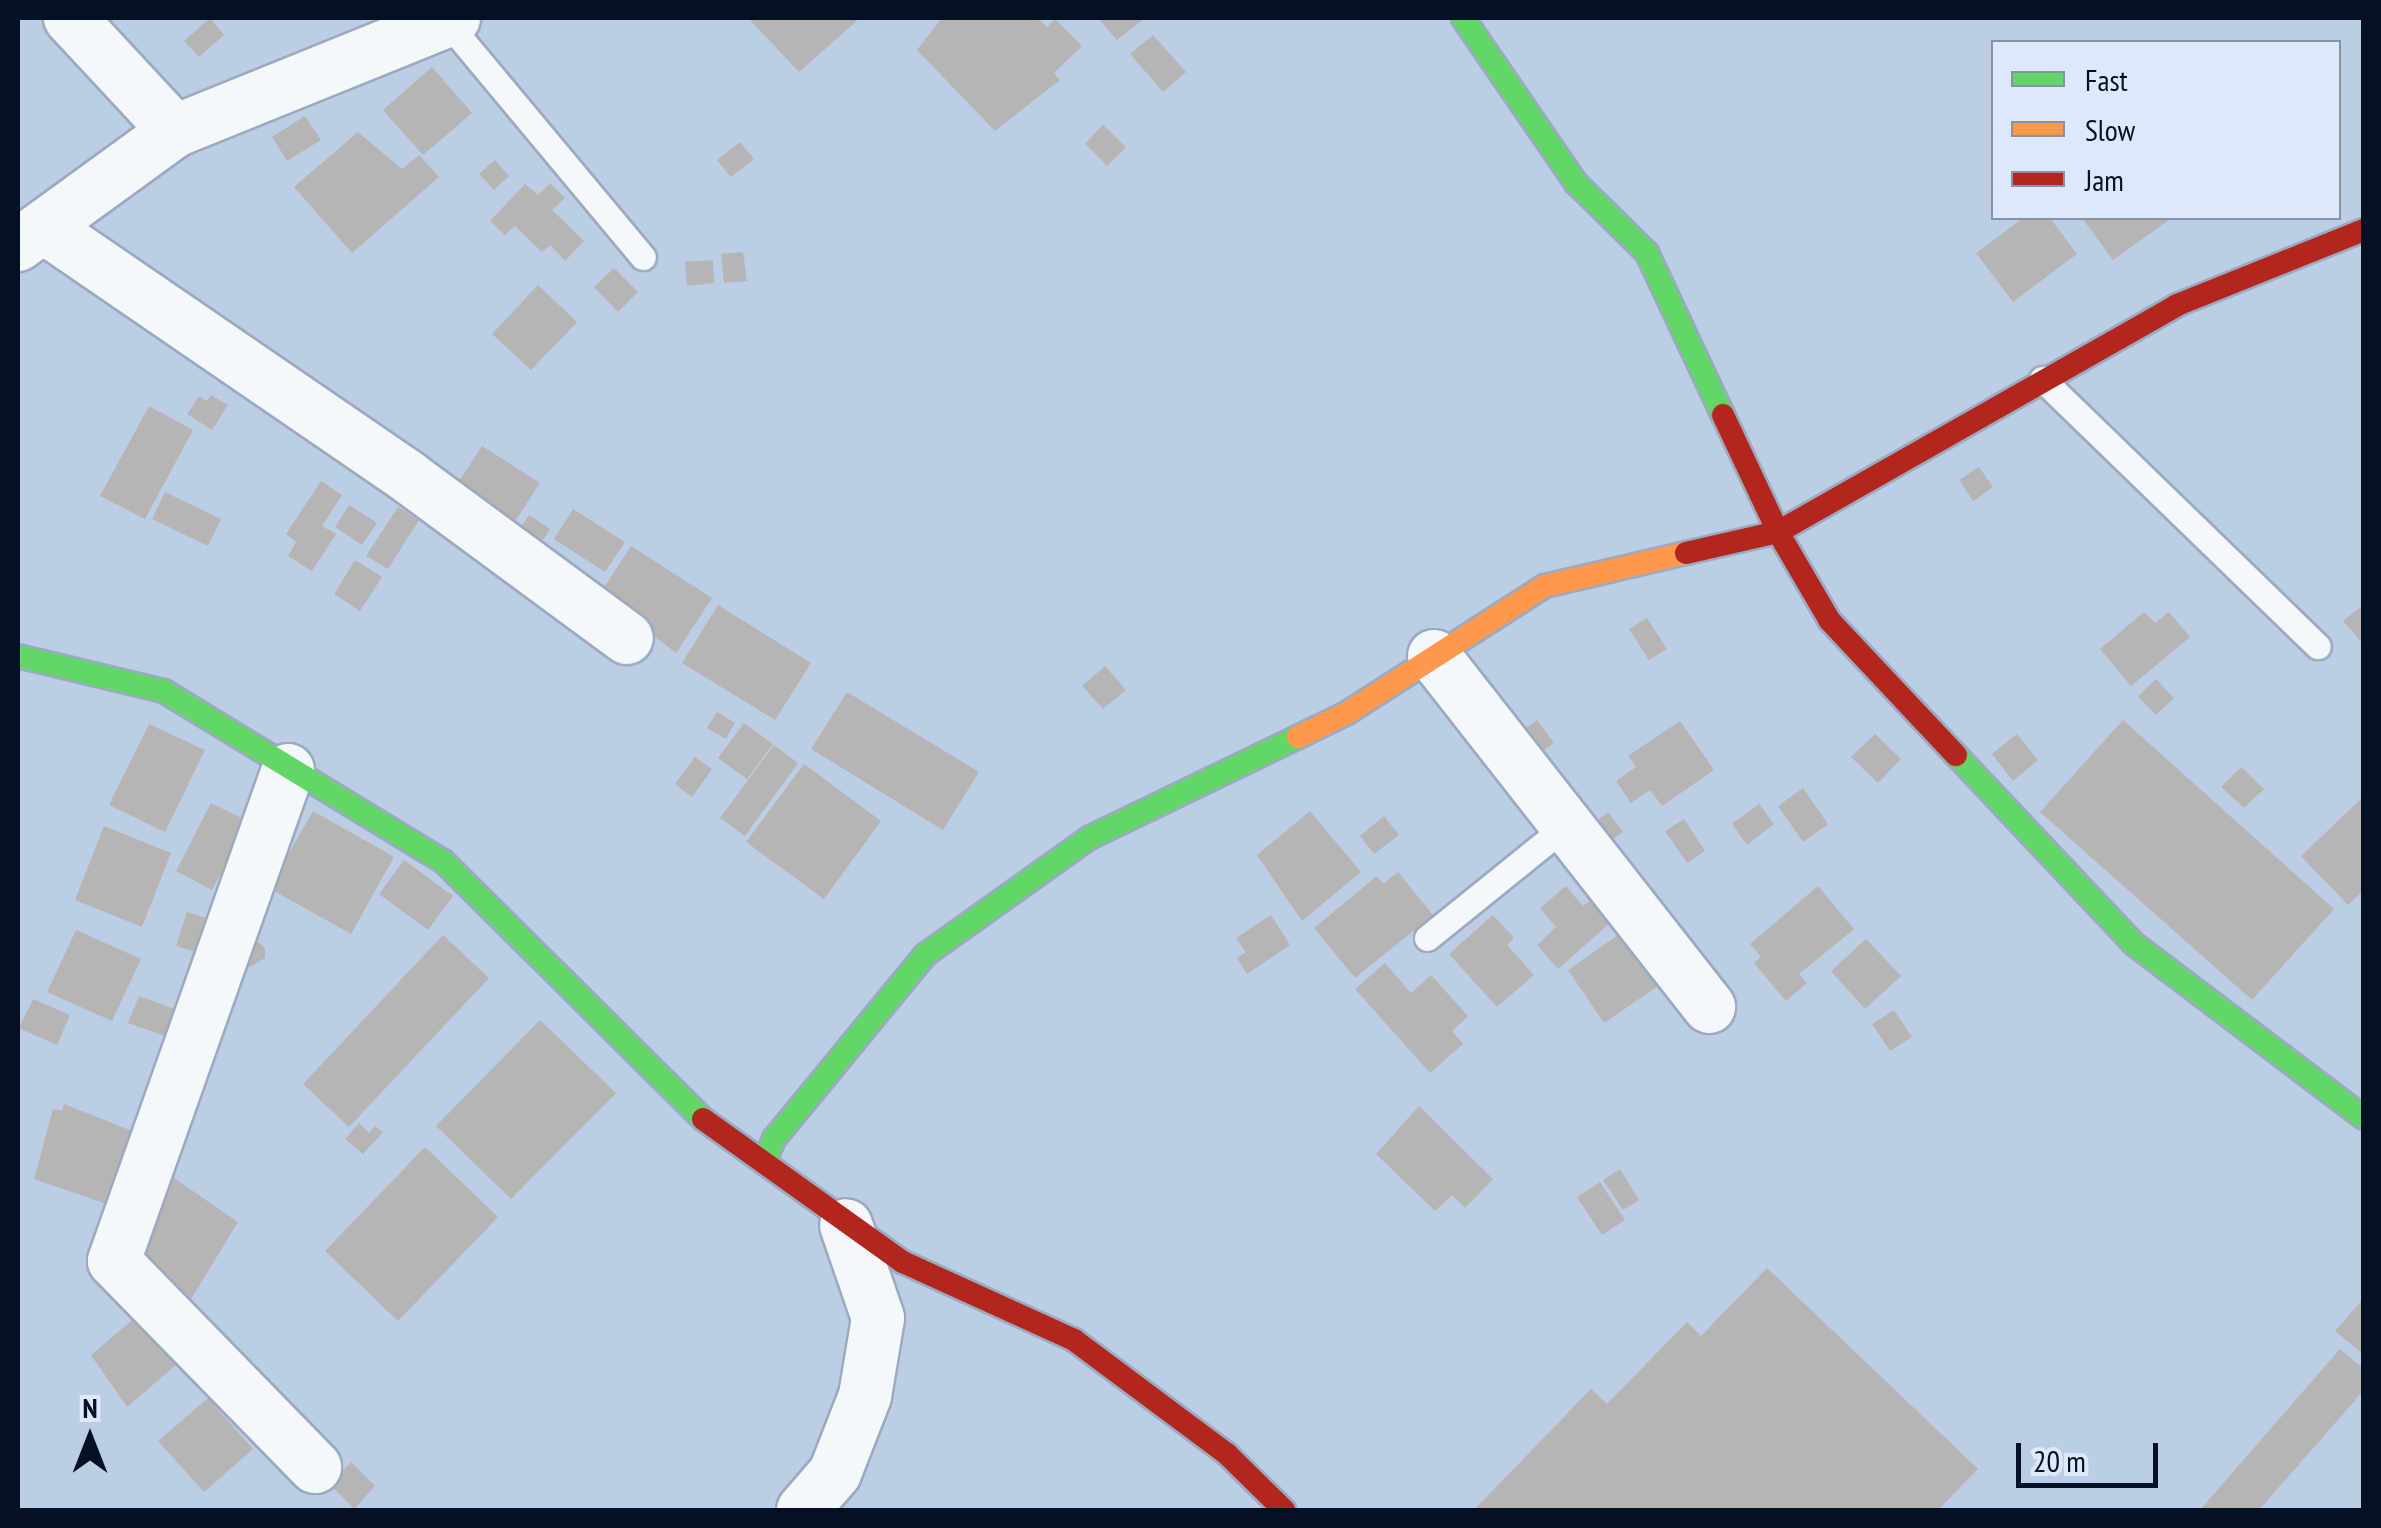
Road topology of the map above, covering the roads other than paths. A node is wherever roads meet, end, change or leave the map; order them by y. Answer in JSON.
{"nodes":[{"id":1,"x":70,"y":18,"type":"edge"},
{"id":2,"x":1463,"y":18,"type":"edge"},
{"id":3,"x":450,"y":20,"type":"edge"},
{"id":4,"x":175,"y":132,"type":"junction"},
{"id":5,"x":2364,"y":230,"type":"edge"},
{"id":6,"x":31,"y":237,"type":"edge"},
{"id":7,"x":643,"y":258,"type":"dead end"},
{"id":8,"x":2042,"y":380,"type":"junction"},
{"id":9,"x":1778,"y":532,"type":"junction"},
{"id":10,"x":627,"y":638,"type":"dead end"},
{"id":11,"x":2318,"y":646,"type":"dead end"},
{"id":12,"x":18,"y":656,"type":"edge"},
{"id":13,"x":1434,"y":656,"type":"junction"},
{"id":14,"x":288,"y":770,"type":"junction"},
{"id":15,"x":1566,"y":826,"type":"junction"},
{"id":16,"x":1427,"y":938,"type":"dead end"},
{"id":17,"x":1709,"y":1007,"type":"dead end"},
{"id":18,"x":2364,"y":1118,"type":"edge"},
{"id":19,"x":765,"y":1161,"type":"junction"},
{"id":20,"x":846,"y":1225,"type":"junction"},
{"id":21,"x":315,"y":1467,"type":"dead end"},
{"id":22,"x":803,"y":1510,"type":"edge"},
{"id":23,"x":1284,"y":1510,"type":"edge"}],
"edges":[{"from":1,"to":4,"type":"street"},
{"from":2,"to":9,"type":"street"},
{"from":3,"to":4,"type":"street"},
{"from":3,"to":7,"type":"lane"},
{"from":4,"to":6,"type":"street"},
{"from":5,"to":8,"type":"street"},
{"from":6,"to":10,"type":"street"},
{"from":8,"to":9,"type":"street"},
{"from":8,"to":11,"type":"lane"},
{"from":9,"to":13,"type":"street"},
{"from":9,"to":18,"type":"street"},
{"from":12,"to":14,"type":"street"},
{"from":13,"to":15,"type":"street"},
{"from":13,"to":19,"type":"street"},
{"from":14,"to":19,"type":"street"},
{"from":14,"to":21,"type":"street"},
{"from":15,"to":16,"type":"lane"},
{"from":15,"to":17,"type":"street"},
{"from":19,"to":20,"type":"street"},
{"from":20,"to":22,"type":"street"},
{"from":20,"to":23,"type":"street"}]}
